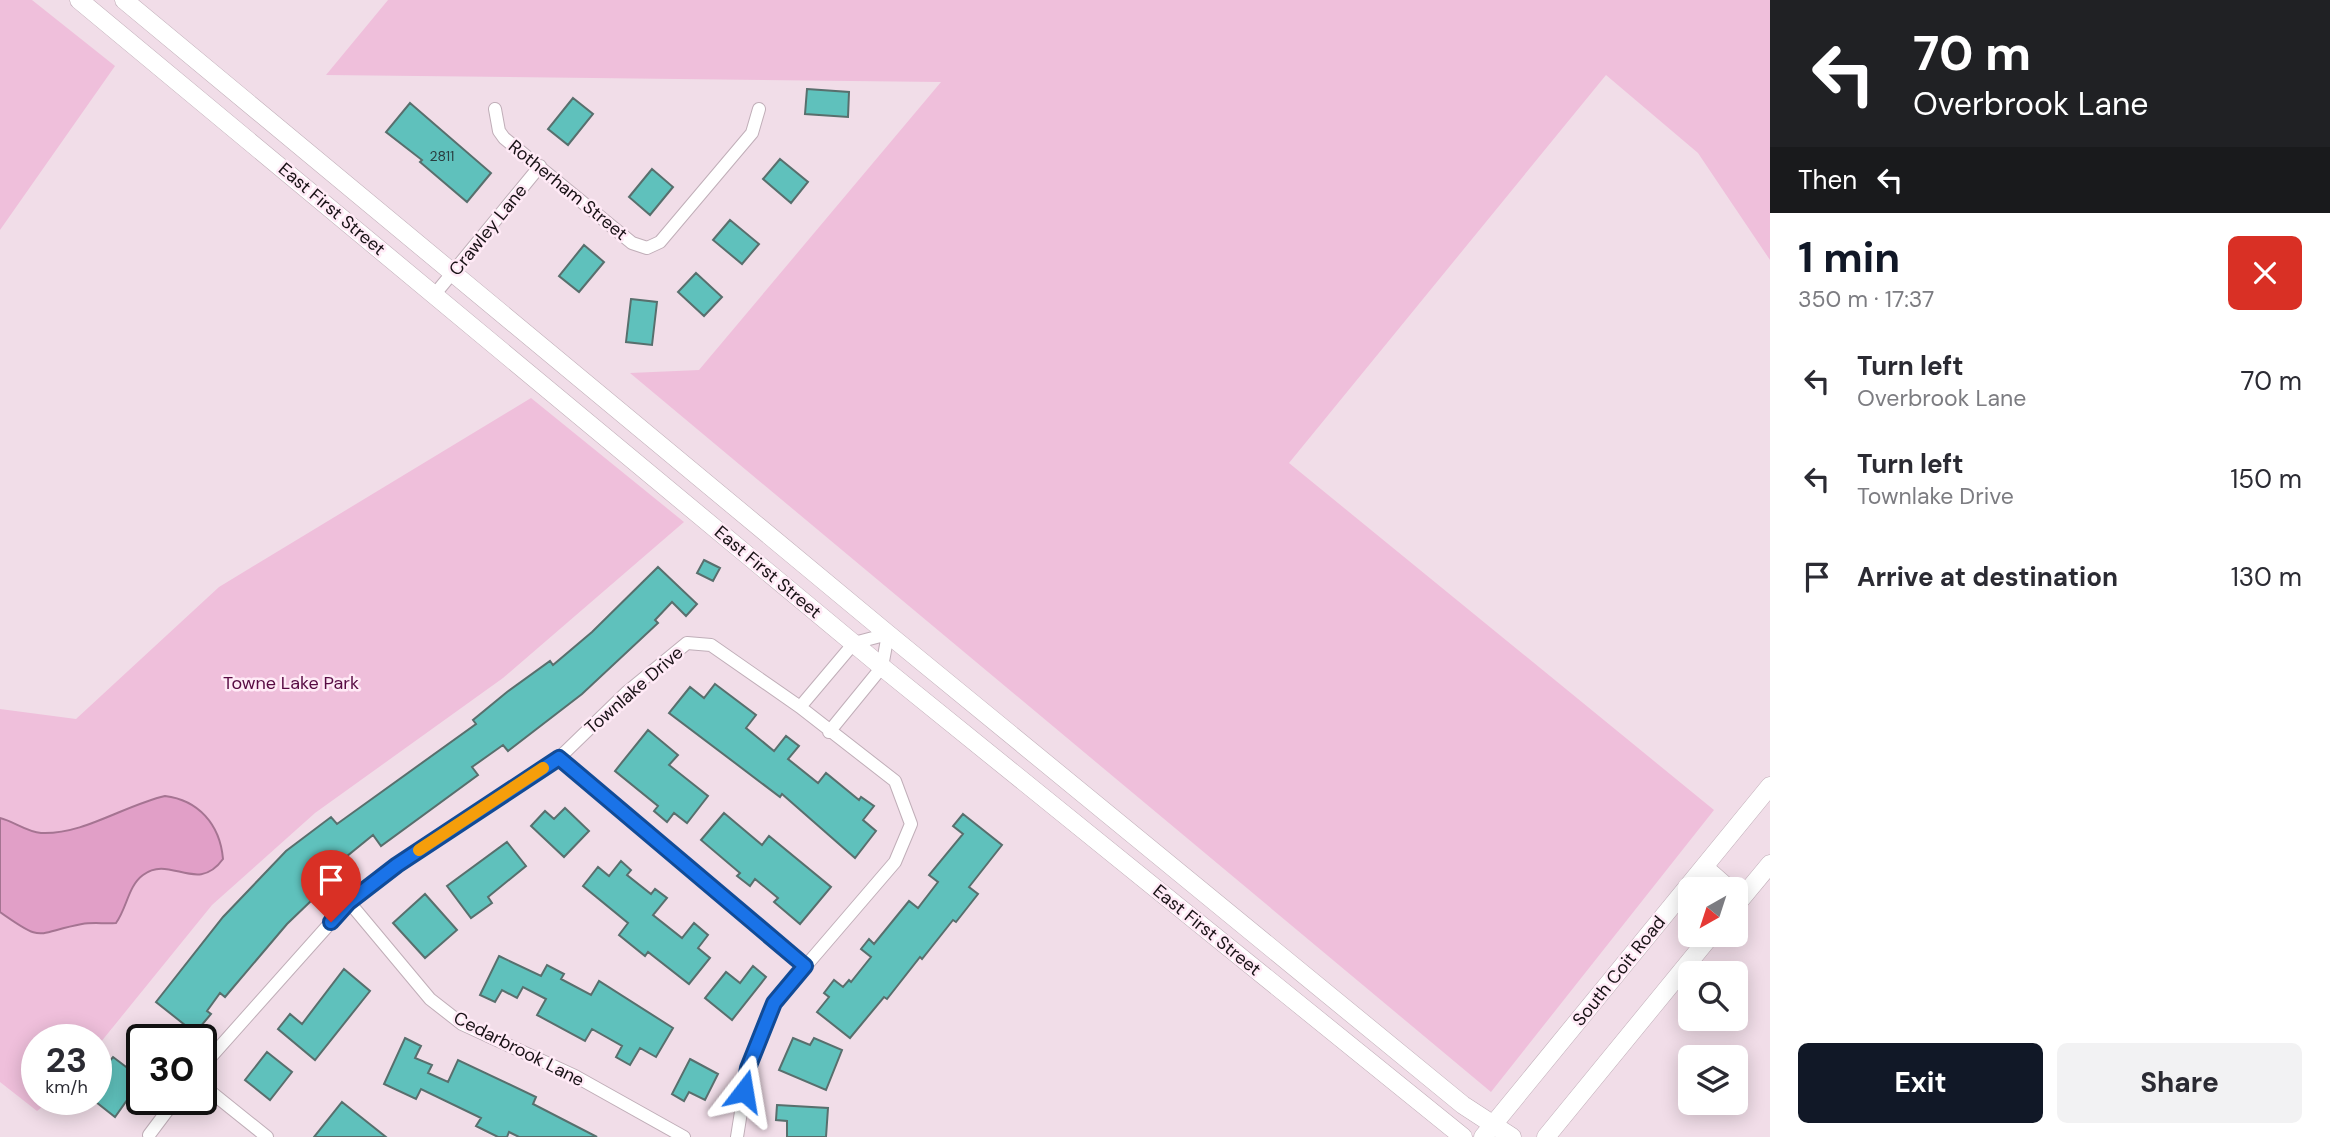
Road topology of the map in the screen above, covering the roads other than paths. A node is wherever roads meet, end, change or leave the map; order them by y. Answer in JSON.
{"nodes":[{"id":1,"x":79,"y":0,"type":"edge"},
{"id":2,"x":124,"y":0,"type":"edge"},
{"id":3,"x":495,"y":109,"type":"dead end"},
{"id":4,"x":759,"y":109,"type":"dead end"},
{"id":5,"x":540,"y":166,"type":"junction"},
{"id":6,"x":454,"y":272,"type":"junction"},
{"id":7,"x":435,"y":294,"type":"junction"},
{"id":8,"x":888,"y":634,"type":"junction"},
{"id":9,"x":854,"y":643,"type":"junction"},
{"id":10,"x":882,"y":667,"type":"junction"},
{"id":11,"x":800,"y":707,"type":"junction"},
{"id":12,"x":829,"y":732,"type":"junction"},
{"id":13,"x":559,"y":758,"type":"junction"},
{"id":14,"x":1770,"y":786,"type":"edge"},
{"id":15,"x":1770,"y":864,"type":"edge"},
{"id":16,"x":1704,"y":867,"type":"junction"},
{"id":17,"x":1714,"y":877,"type":"edge"},
{"id":18,"x":1748,"y":885,"type":"edge"},
{"id":19,"x":349,"y":902,"type":"junction"},
{"id":20,"x":1701,"y":947,"type":"edge"},
{"id":21,"x":805,"y":966,"type":"junction"},
{"id":22,"x":217,"y":1050,"type":"edge"},
{"id":23,"x":217,"y":1097,"type":"edge"},
{"id":24,"x":164,"y":1115,"type":"edge"},
{"id":25,"x":1494,"y":1123,"type":"junction"},
{"id":26,"x":149,"y":1135,"type":"dead end"},
{"id":27,"x":267,"y":1137,"type":"edge"},
{"id":28,"x":684,"y":1137,"type":"edge"},
{"id":29,"x":737,"y":1137,"type":"edge"},
{"id":30,"x":1463,"y":1137,"type":"edge"},
{"id":31,"x":1483,"y":1137,"type":"edge"},
{"id":32,"x":1511,"y":1137,"type":"edge"},
{"id":33,"x":1546,"y":1137,"type":"edge"}],
"edges":[{"from":1,"to":7,"type":"main road","name":"East First Street"},
{"from":2,"to":6,"type":"main road","name":"East First Street"},
{"from":3,"to":5,"type":"street","name":"Rotherham Street"},
{"from":4,"to":5,"type":"street","name":"Rotherham Street"},
{"from":5,"to":6,"type":"street","name":"Crawley Lane"},
{"from":6,"to":7,"type":"street","name":"Crawley Lane"},
{"from":6,"to":8,"type":"main road","name":"East First Street"},
{"from":7,"to":9,"type":"main road","name":"East First Street"},
{"from":8,"to":9,"type":"street"},
{"from":8,"to":10,"type":"street"},
{"from":8,"to":25,"type":"main road","name":"East First Street"},
{"from":9,"to":10,"type":"main road","name":"East First Street"},
{"from":9,"to":11,"type":"street"},
{"from":10,"to":12,"type":"street"},
{"from":10,"to":30,"type":"main road","name":"East First Street"},
{"from":11,"to":12,"type":"street","name":"Townlake Drive"},
{"from":11,"to":13,"type":"street","name":"Townlake Drive"},
{"from":12,"to":21,"type":"street","name":"Townlake Drive"},
{"from":13,"to":19,"type":"street","name":"Townlake Drive"},
{"from":13,"to":21,"type":"street"},
{"from":14,"to":16,"type":"main road","name":"South Coit Road"},
{"from":15,"to":18,"type":"main road"},
{"from":16,"to":17,"type":"main road"},
{"from":16,"to":25,"type":"main road","name":"South Coit Road"},
{"from":19,"to":22,"type":"street","name":"Townlake Drive"},
{"from":19,"to":28,"type":"street","name":"Cedarbrook Lane"},
{"from":20,"to":33,"type":"main road"},
{"from":21,"to":29,"type":"street","name":"Townlake Drive"},
{"from":23,"to":27,"type":"street"},
{"from":24,"to":26,"type":"street"},
{"from":25,"to":31,"type":"main road","name":"South Coit Road"},
{"from":25,"to":32,"type":"main road","name":"East First Street"}]}
